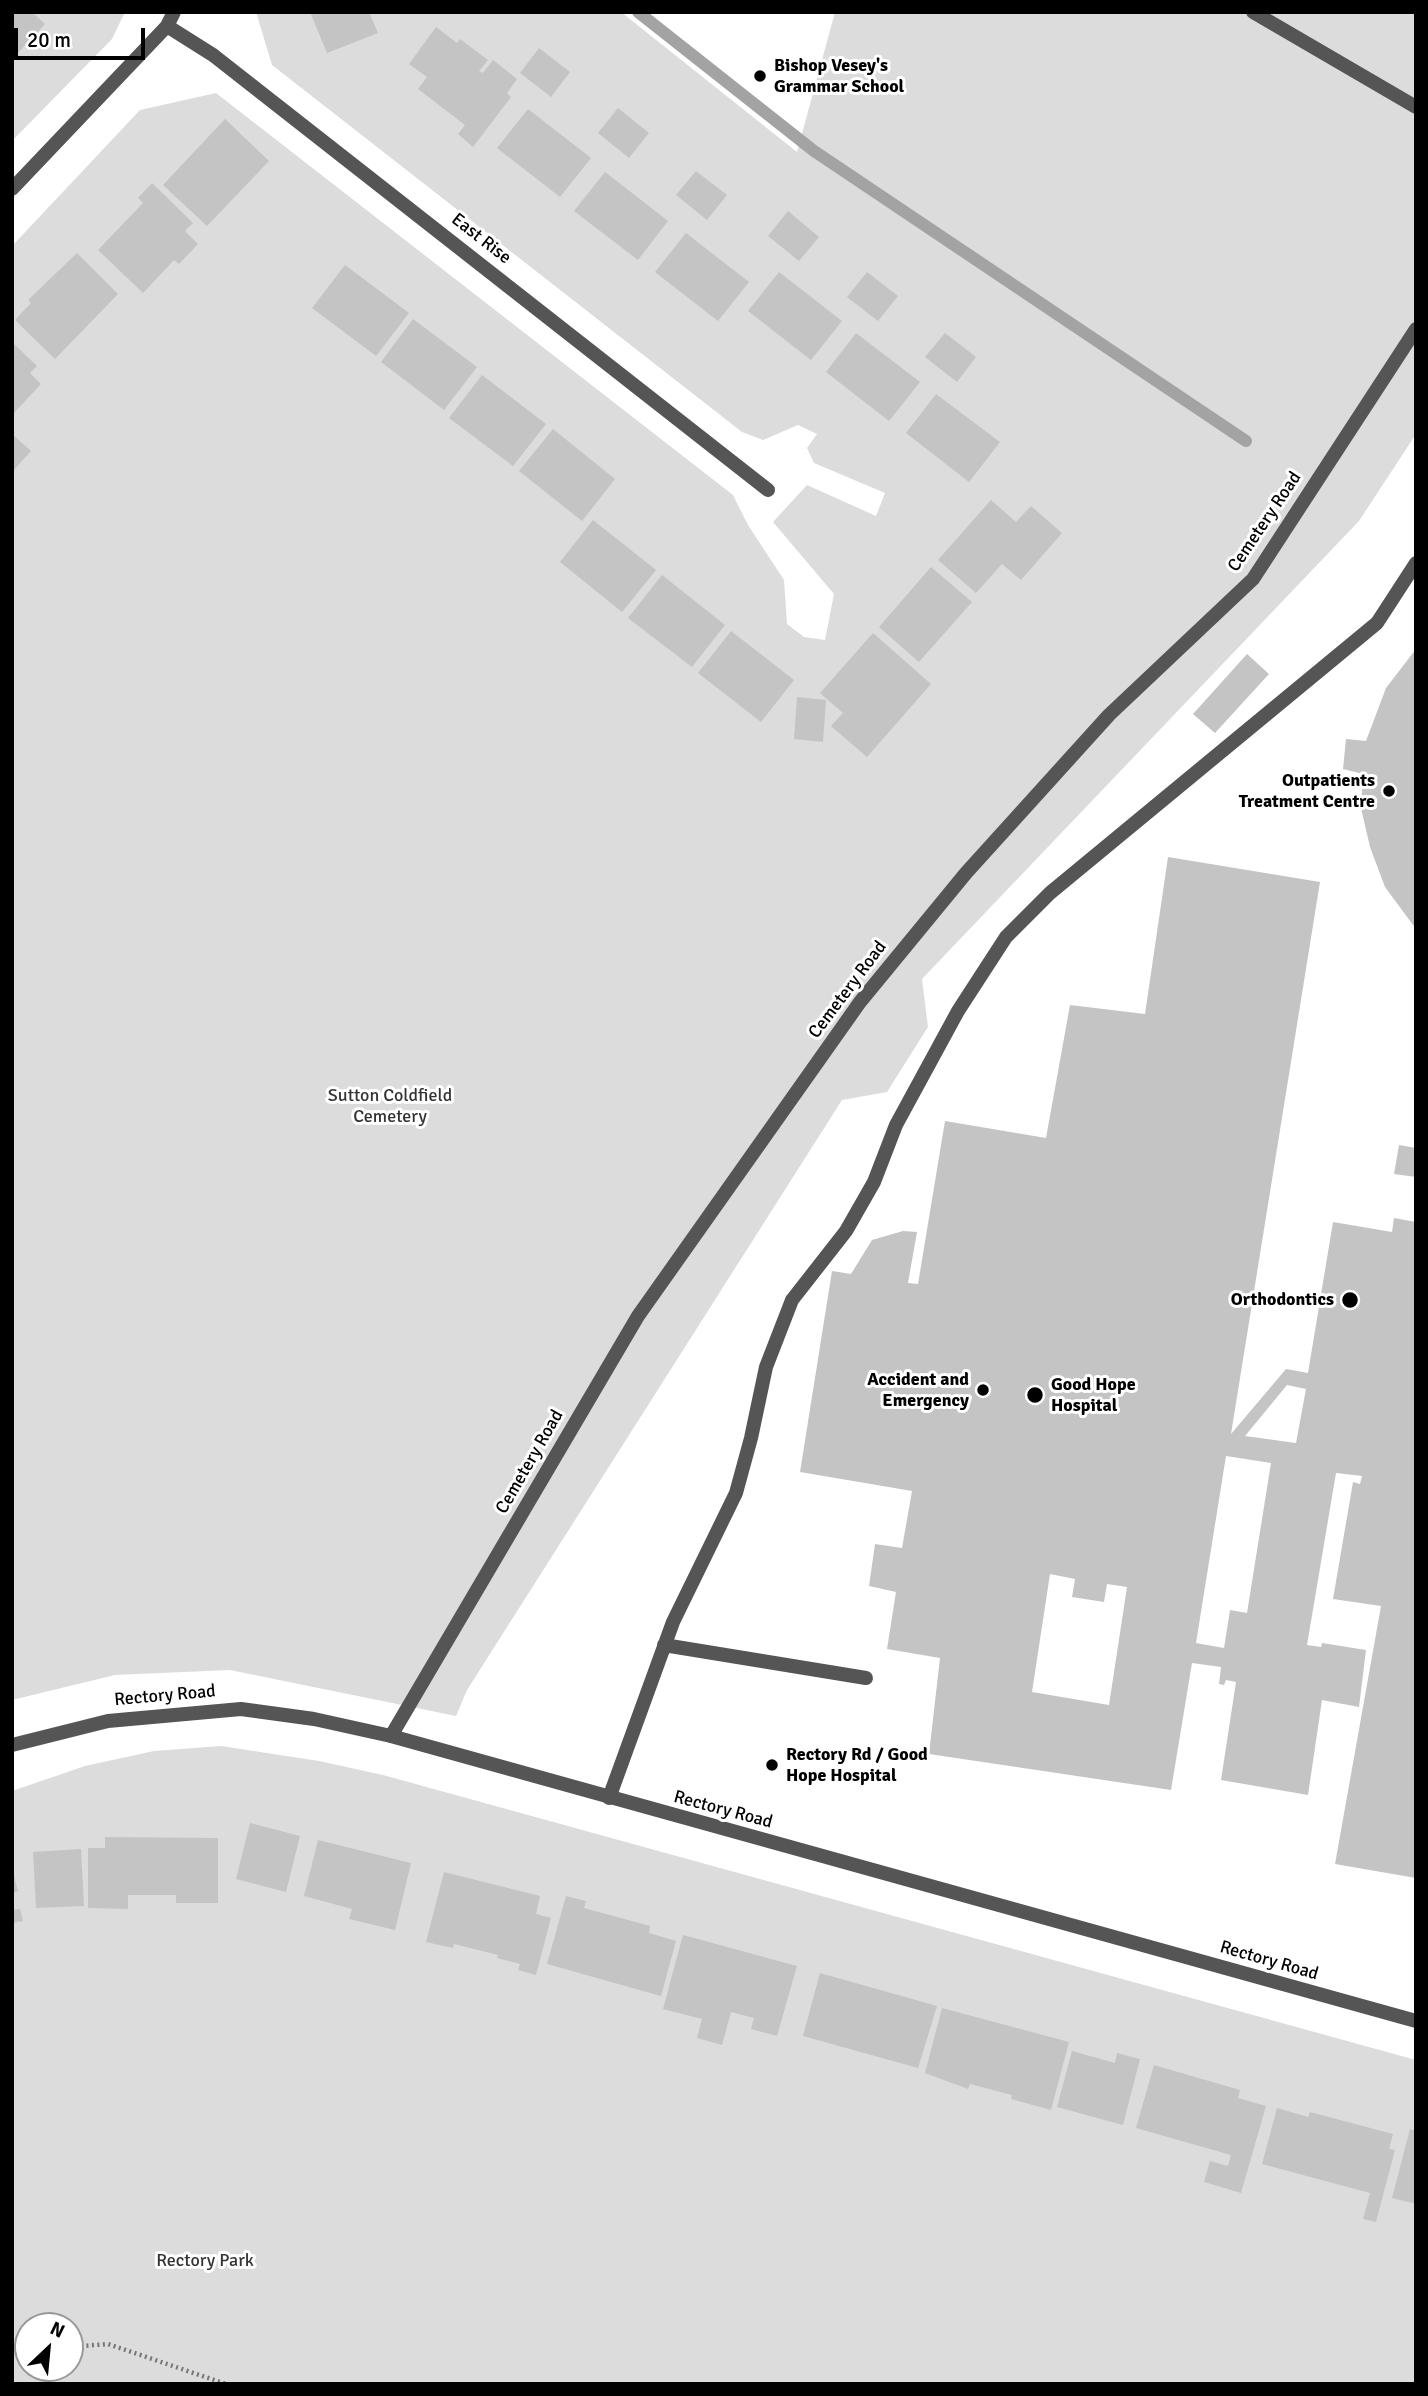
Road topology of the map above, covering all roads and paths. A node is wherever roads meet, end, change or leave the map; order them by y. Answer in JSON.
{"nodes":[{"id":1,"x":174,"y":12,"type":"edge"},
{"id":2,"x":1253,"y":12,"type":"edge"},
{"id":3,"x":167,"y":26,"type":"junction"},
{"id":4,"x":1416,"y":107,"type":"edge"},
{"id":5,"x":12,"y":189,"type":"edge"},
{"id":6,"x":1416,"y":329,"type":"edge"},
{"id":7,"x":768,"y":490,"type":"dead end"},
{"id":8,"x":1416,"y":563,"type":"edge"},
{"id":9,"x":1410,"y":579,"type":"edge"},
{"id":10,"x":664,"y":1645,"type":"junction"},
{"id":11,"x":866,"y":1678,"type":"dead end"},
{"id":12,"x":391,"y":1736,"type":"junction"},
{"id":13,"x":12,"y":1745,"type":"edge"},
{"id":14,"x":609,"y":1798,"type":"junction"},
{"id":15,"x":1416,"y":2021,"type":"edge"},
{"id":16,"x":84,"y":2346,"type":"edge"},
{"id":17,"x":226,"y":2384,"type":"edge"}],
"edges":[{"from":1,"to":3,"type":"street"},
{"from":2,"to":4,"type":"street"},
{"from":3,"to":5,"type":"street"},
{"from":3,"to":7,"type":"street","name":"East Rise"},
{"from":6,"to":12,"type":"street","name":"Cemetery Road"},
{"from":8,"to":9,"type":"street"},
{"from":9,"to":10,"type":"street"},
{"from":10,"to":11,"type":"street"},
{"from":10,"to":14,"type":"street"},
{"from":12,"to":13,"type":"street","name":"Rectory Road"},
{"from":12,"to":14,"type":"street","name":"Rectory Road"},
{"from":14,"to":15,"type":"street","name":"Rectory Road"},
{"from":16,"to":17,"type":"path"}]}
